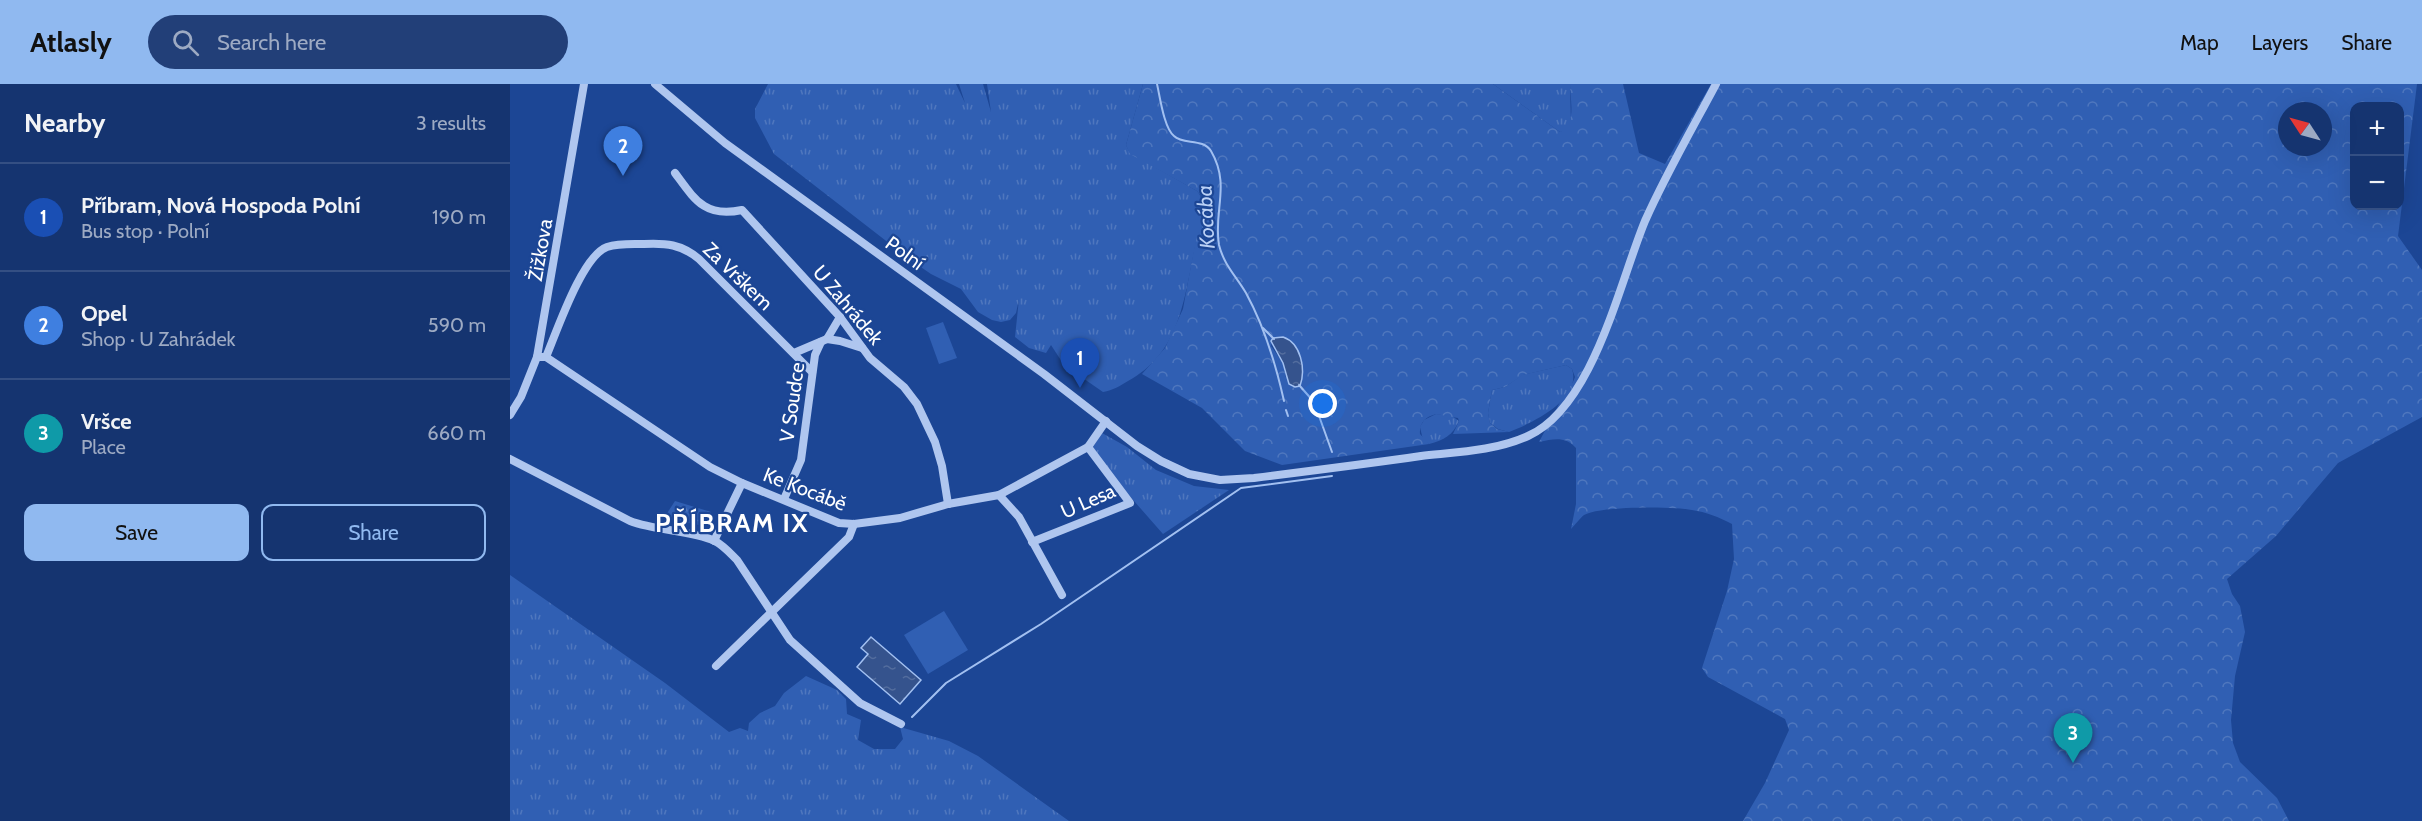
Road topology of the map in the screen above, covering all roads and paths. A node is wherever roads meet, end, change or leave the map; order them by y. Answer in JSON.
{"nodes":[{"id":1,"x":576,"y":84,"type":"edge"},
{"id":2,"x":584,"y":84,"type":"edge"},
{"id":3,"x":656,"y":84,"type":"edge"},
{"id":4,"x":1716,"y":84,"type":"edge"},
{"id":5,"x":582,"y":99,"type":"junction"},
{"id":6,"x":675,"y":173,"type":"dead end"},
{"id":7,"x":840,"y":317,"type":"junction"},
{"id":8,"x":824,"y":341,"type":"junction"},
{"id":9,"x":862,"y":348,"type":"junction"},
{"id":10,"x":794,"y":353,"type":"junction"},
{"id":11,"x":541,"y":357,"type":"junction"},
{"id":12,"x":812,"y":372,"type":"junction"},
{"id":13,"x":510,"y":415,"type":"edge"},
{"id":14,"x":1106,"y":421,"type":"junction"},
{"id":15,"x":1088,"y":447,"type":"junction"},
{"id":16,"x":510,"y":459,"type":"edge"},
{"id":17,"x":741,"y":483,"type":"junction"},
{"id":18,"x":999,"y":495,"type":"junction"},
{"id":19,"x":784,"y":499,"type":"junction"},
{"id":20,"x":948,"y":504,"type":"junction"},
{"id":21,"x":854,"y":524,"type":"junction"},
{"id":22,"x":714,"y":541,"type":"junction"},
{"id":23,"x":1032,"y":543,"type":"junction"},
{"id":24,"x":1062,"y":595,"type":"dead end"},
{"id":25,"x":772,"y":614,"type":"junction"},
{"id":26,"x":716,"y":666,"type":"dead end"},
{"id":27,"x":901,"y":724,"type":"dead end"}],
"edges":[{"from":1,"to":5,"type":"street"},
{"from":2,"to":5,"type":"street","name":"Žižkova"},
{"from":3,"to":14,"type":"street","name":"Polní"},
{"from":4,"to":14,"type":"street","name":"Polní"},
{"from":5,"to":11,"type":"street","name":"Žižkova"},
{"from":6,"to":7,"type":"street","name":"U Zahrádek"},
{"from":7,"to":8,"type":"street","name":"V Soudce"},
{"from":7,"to":9,"type":"street","name":"U Zahrádek"},
{"from":8,"to":9,"type":"street"},
{"from":8,"to":10,"type":"street","name":"V Soudce"},
{"from":8,"to":12,"type":"street","name":"V Soudce"},
{"from":9,"to":20,"type":"street","name":"U Zahrádek"},
{"from":10,"to":11,"type":"street","name":"Za Vrškem"},
{"from":10,"to":12,"type":"street","name":"Za Vrškem"},
{"from":11,"to":13,"type":"street","name":"Žižkova"},
{"from":11,"to":17,"type":"street","name":"Ke Kocábě"},
{"from":12,"to":19,"type":"street","name":"V Soudce"},
{"from":14,"to":15,"type":"street","name":"Ke Kocábě"},
{"from":15,"to":18,"type":"street","name":"Ke Kocábě"},
{"from":15,"to":23,"type":"street","name":"U Lesa"},
{"from":16,"to":22,"type":"street"},
{"from":17,"to":19,"type":"street","name":"Ke Kocábě"},
{"from":17,"to":22,"type":"street"},
{"from":18,"to":20,"type":"street","name":"Ke Kocábě"},
{"from":18,"to":23,"type":"street"},
{"from":19,"to":21,"type":"street","name":"Ke Kocábě"},
{"from":20,"to":21,"type":"street","name":"Ke Kocábě"},
{"from":21,"to":25,"type":"street"},
{"from":22,"to":25,"type":"street"},
{"from":23,"to":24,"type":"street"},
{"from":25,"to":26,"type":"street"},
{"from":25,"to":27,"type":"street"}]}
